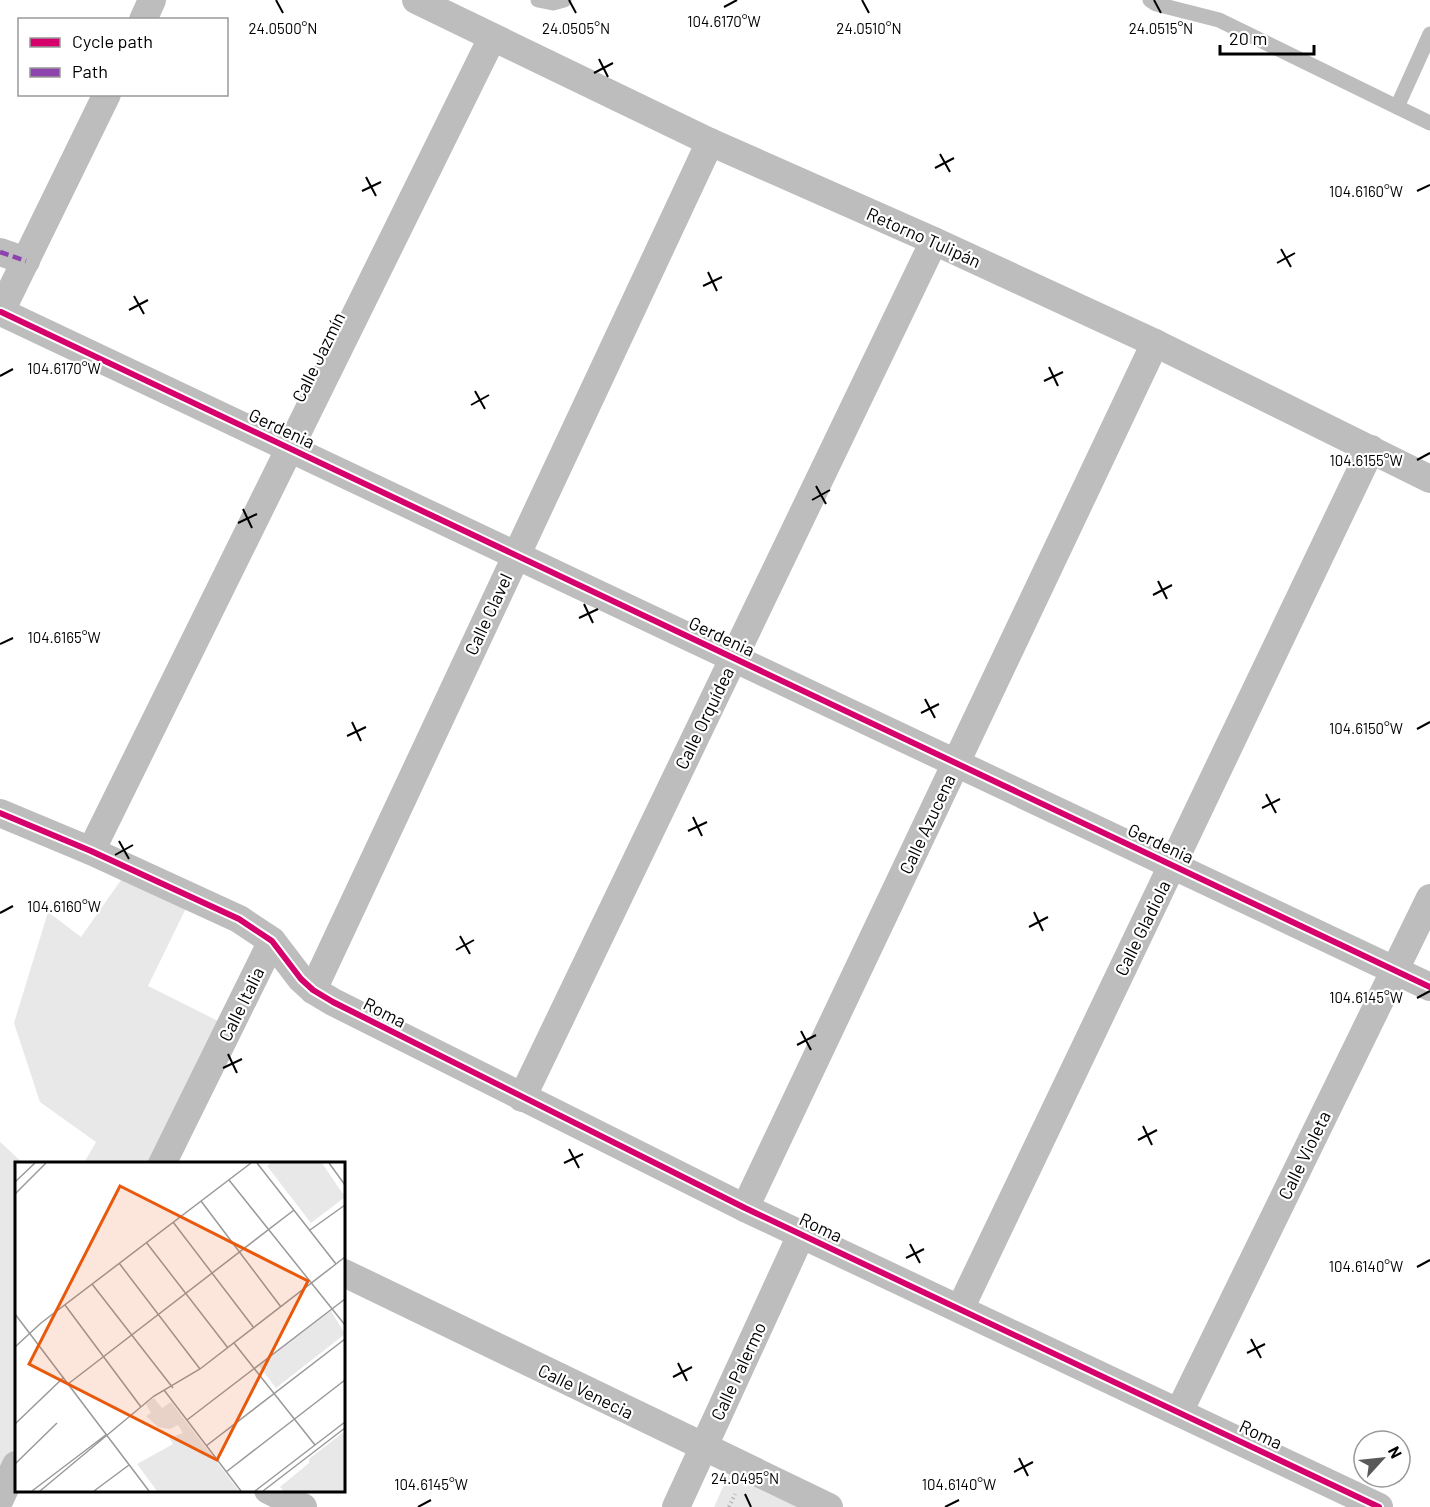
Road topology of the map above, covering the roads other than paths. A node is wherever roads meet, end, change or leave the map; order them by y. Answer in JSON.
{"nodes":[{"id":1,"x":152,"y":0,"type":"edge"},
{"id":2,"x":416,"y":0,"type":"edge"},
{"id":3,"x":538,"y":0,"type":"edge"},
{"id":4,"x":564,"y":0,"type":"edge"},
{"id":5,"x":1150,"y":0,"type":"edge"},
{"id":6,"x":1202,"y":0,"type":"edge"},
{"id":7,"x":1196,"y":15,"type":"junction"},
{"id":8,"x":144,"y":18,"type":"edge"},
{"id":9,"x":1430,"y":34,"type":"edge"},
{"id":10,"x":492,"y":38,"type":"junction"},
{"id":11,"x":105,"y":96,"type":"edge"},
{"id":12,"x":1397,"y":107,"type":"junction"},
{"id":13,"x":1430,"y":123,"type":"edge"},
{"id":14,"x":710,"y":142,"type":"junction"},
{"id":15,"x":934,"y":241,"type":"junction"},
{"id":16,"x":13,"y":256,"type":"edge"},
{"id":17,"x":0,"y":313,"type":"edge"},
{"id":18,"x":1155,"y":343,"type":"junction"},
{"id":19,"x":290,"y":448,"type":"junction"},
{"id":20,"x":1371,"y":449,"type":"junction"},
{"id":21,"x":1430,"y":479,"type":"edge"},
{"id":22,"x":516,"y":555,"type":"junction"},
{"id":23,"x":733,"y":658,"type":"junction"},
{"id":24,"x":956,"y":763,"type":"junction"},
{"id":25,"x":0,"y":813,"type":"edge"},
{"id":26,"x":91,"y":851,"type":"junction"},
{"id":27,"x":1172,"y":865,"type":"junction"},
{"id":28,"x":1430,"y":898,"type":"edge"},
{"id":29,"x":272,"y":942,"type":"junction"},
{"id":30,"x":1395,"y":970,"type":"junction"},
{"id":31,"x":1430,"y":987,"type":"edge"},
{"id":32,"x":313,"y":990,"type":"junction"},
{"id":33,"x":522,"y":1098,"type":"junction"},
{"id":34,"x":163,"y":1162,"type":"edge"},
{"id":35,"x":745,"y":1208,"type":"junction"},
{"id":36,"x":801,"y":1235,"type":"junction"},
{"id":37,"x":345,"y":1273,"type":"edge"},
{"id":38,"x":960,"y":1309,"type":"junction"},
{"id":39,"x":1179,"y":1412,"type":"junction"},
{"id":40,"x":703,"y":1448,"type":"junction"},
{"id":41,"x":15,"y":1467,"type":"edge"},
{"id":42,"x":270,"y":1492,"type":"edge"},
{"id":43,"x":0,"y":1499,"type":"edge"},
{"id":44,"x":303,"y":1507,"type":"edge"},
{"id":45,"x":676,"y":1507,"type":"edge"},
{"id":46,"x":829,"y":1507,"type":"edge"},
{"id":47,"x":1379,"y":1507,"type":"edge"}],
"edges":[{"from":1,"to":8,"type":"street"},
{"from":2,"to":10,"type":"street","name":"Retorno Tulipán"},
{"from":3,"to":4,"type":"lane"},
{"from":5,"to":7,"type":"lane"},
{"from":6,"to":7,"type":"lane"},
{"from":7,"to":12,"type":"lane"},
{"from":9,"to":12,"type":"lane"},
{"from":10,"to":14,"type":"street","name":"Retorno Tulipán"},
{"from":10,"to":19,"type":"street","name":"Calle Jazmín"},
{"from":11,"to":16,"type":"street"},
{"from":12,"to":13,"type":"lane"},
{"from":14,"to":15,"type":"street","name":"Retorno Tulipán"},
{"from":14,"to":22,"type":"street","name":"Calle Clavel"},
{"from":15,"to":18,"type":"street","name":"Retorno Tulipán"},
{"from":15,"to":23,"type":"street","name":"Calle Orquídea"},
{"from":16,"to":17,"type":"street"},
{"from":17,"to":19,"type":"street","name":"Gerdenia"},
{"from":18,"to":20,"type":"street","name":"Retorno Tulipán"},
{"from":18,"to":24,"type":"street","name":"Calle Azucena"},
{"from":19,"to":22,"type":"street","name":"Gerdenia"},
{"from":19,"to":26,"type":"street","name":"Calle Jazmín"},
{"from":20,"to":21,"type":"street","name":"Retorno Tulipán"},
{"from":20,"to":27,"type":"street","name":"Calle Gladiola"},
{"from":22,"to":23,"type":"street","name":"Gerdenia"},
{"from":22,"to":32,"type":"street","name":"Calle Clavel"},
{"from":23,"to":24,"type":"street","name":"Gerdenia"},
{"from":23,"to":33,"type":"street","name":"Calle Orquídea"},
{"from":24,"to":27,"type":"street","name":"Gerdenia"},
{"from":24,"to":35,"type":"street","name":"Calle Azucena"},
{"from":25,"to":26,"type":"street","name":"Roma"},
{"from":26,"to":29,"type":"street","name":"Roma"},
{"from":27,"to":30,"type":"street","name":"Gerdenia"},
{"from":27,"to":38,"type":"street","name":"Calle Gladiola"},
{"from":28,"to":30,"type":"street","name":"Calle Violeta"},
{"from":29,"to":32,"type":"street","name":"Roma"},
{"from":29,"to":34,"type":"street","name":"Calle Italia"},
{"from":30,"to":31,"type":"street","name":"Gerdenia"},
{"from":30,"to":39,"type":"street","name":"Calle Violeta"},
{"from":32,"to":33,"type":"street","name":"Roma"},
{"from":33,"to":35,"type":"street","name":"Roma"},
{"from":35,"to":36,"type":"street","name":"Roma"},
{"from":36,"to":38,"type":"street","name":"Roma"},
{"from":36,"to":40,"type":"street","name":"Calle Palermo"},
{"from":37,"to":40,"type":"street","name":"Calle Venecia"},
{"from":38,"to":39,"type":"street","name":"Roma"},
{"from":39,"to":47,"type":"street","name":"Roma"},
{"from":40,"to":45,"type":"street","name":"Calle Palermo"},
{"from":40,"to":46,"type":"street","name":"Calle Venecia"},
{"from":41,"to":43,"type":"street"},
{"from":42,"to":44,"type":"street"}]}
